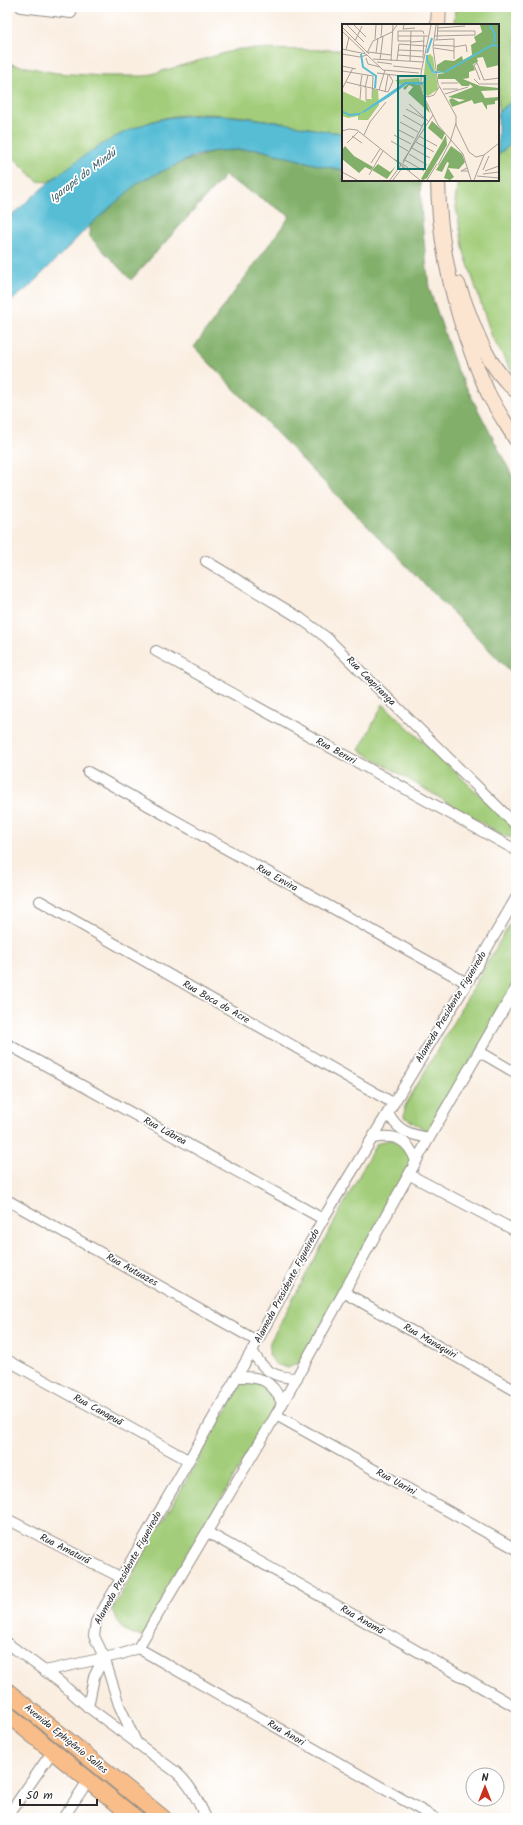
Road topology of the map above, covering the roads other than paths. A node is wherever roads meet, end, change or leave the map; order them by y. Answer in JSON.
{"nodes":[{"id":1,"x":21,"y":7,"type":"edge"},
{"id":2,"x":439,"y":7,"type":"edge"},
{"id":3,"x":71,"y":13,"type":"dead end"},
{"id":4,"x":438,"y":24,"type":"edge"},
{"id":5,"x":438,"y":181,"type":"edge"},
{"id":6,"x":444,"y":248,"type":"junction"},
{"id":7,"x":516,"y":391,"type":"edge"},
{"id":8,"x":516,"y":440,"type":"edge"},
{"id":9,"x":206,"y":561,"type":"dead end"},
{"id":10,"x":156,"y":651,"type":"dead end"},
{"id":11,"x":88,"y":772,"type":"dead end"},
{"id":12,"x":516,"y":825,"type":"edge"},
{"id":13,"x":516,"y":850,"type":"edge"},
{"id":14,"x":516,"y":898,"type":"edge"},
{"id":15,"x":40,"y":900,"type":"dead end"},
{"id":16,"x":466,"y":983,"type":"junction"},
{"id":17,"x":516,"y":988,"type":"edge"},
{"id":18,"x":7,"y":1044,"type":"edge"},
{"id":19,"x":480,"y":1052,"type":"junction"},
{"id":20,"x":516,"y":1073,"type":"edge"},
{"id":21,"x":393,"y":1103,"type":"junction"},
{"id":22,"x":388,"y":1113,"type":"junction"},
{"id":23,"x":373,"y":1138,"type":"junction"},
{"id":24,"x":429,"y":1138,"type":"junction"},
{"id":25,"x":416,"y":1162,"type":"junction"},
{"id":26,"x":410,"y":1175,"type":"junction"},
{"id":27,"x":7,"y":1200,"type":"edge"},
{"id":28,"x":323,"y":1219,"type":"junction"},
{"id":29,"x":516,"y":1231,"type":"edge"},
{"id":30,"x":344,"y":1292,"type":"junction"},
{"id":31,"x":257,"y":1341,"type":"junction"},
{"id":32,"x":252,"y":1350,"type":"junction"},
{"id":33,"x":7,"y":1360,"type":"edge"},
{"id":34,"x":237,"y":1377,"type":"junction"},
{"id":35,"x":296,"y":1378,"type":"junction"},
{"id":36,"x":516,"y":1391,"type":"edge"},
{"id":37,"x":282,"y":1403,"type":"junction"},
{"id":38,"x":276,"y":1415,"type":"junction"},
{"id":39,"x":188,"y":1460,"type":"junction"},
{"id":40,"x":7,"y":1519,"type":"edge"},
{"id":41,"x":207,"y":1532,"type":"junction"},
{"id":42,"x":516,"y":1549,"type":"edge"},
{"id":43,"x":122,"y":1578,"type":"junction"},
{"id":44,"x":7,"y":1643,"type":"edge"},
{"id":45,"x":138,"y":1648,"type":"junction"},
{"id":46,"x":104,"y":1657,"type":"junction"},
{"id":47,"x":45,"y":1671,"type":"junction"},
{"id":48,"x":7,"y":1691,"type":"edge"},
{"id":49,"x":88,"y":1707,"type":"junction"},
{"id":50,"x":516,"y":1707,"type":"edge"},
{"id":51,"x":7,"y":1714,"type":"edge"},
{"id":52,"x":137,"y":1744,"type":"junction"},
{"id":53,"x":52,"y":1752,"type":"junction"},
{"id":54,"x":88,"y":1781,"type":"junction"},
{"id":55,"x":65,"y":1815,"type":"edge"},
{"id":56,"x":7,"y":1817,"type":"edge"},
{"id":57,"x":135,"y":1818,"type":"edge"},
{"id":58,"x":163,"y":1818,"type":"edge"},
{"id":59,"x":206,"y":1818,"type":"edge"},
{"id":60,"x":435,"y":1818,"type":"edge"}],
"edges":[{"from":1,"to":3,"type":"street"},
{"from":2,"to":4,"type":"main road"},
{"from":5,"to":6,"type":"main road"},
{"from":6,"to":7,"type":"main road"},
{"from":6,"to":8,"type":"main road"},
{"from":9,"to":12,"type":"street","name":"Rua Caapiranga"},
{"from":10,"to":13,"type":"street","name":"Rua Beruri"},
{"from":11,"to":16,"type":"street","name":"Rua Envira"},
{"from":14,"to":16,"type":"street","name":"Alameda Presidente Figueiredo"},
{"from":15,"to":21,"type":"street","name":"Rua Boca do Acre"},
{"from":16,"to":21,"type":"street","name":"Alameda Presidente Figueiredo"},
{"from":17,"to":19,"type":"street"},
{"from":18,"to":28,"type":"street","name":"Rua Lábrea"},
{"from":19,"to":20,"type":"street"},
{"from":19,"to":24,"type":"street"},
{"from":21,"to":22,"type":"street","name":"Alameda Presidente Figueiredo"},
{"from":22,"to":23,"type":"street","name":"Alameda Presidente Figueiredo"},
{"from":22,"to":24,"type":"street"},
{"from":23,"to":25,"type":"street"},
{"from":23,"to":28,"type":"street","name":"Alameda Presidente Figueiredo"},
{"from":24,"to":25,"type":"street"},
{"from":25,"to":26,"type":"street"},
{"from":26,"to":29,"type":"street"},
{"from":26,"to":30,"type":"street"},
{"from":27,"to":31,"type":"street","name":"Rua Autuazes"},
{"from":28,"to":31,"type":"street","name":"Alameda Presidente Figueiredo"},
{"from":30,"to":35,"type":"street"},
{"from":30,"to":36,"type":"street","name":"Rua Manaquiri"},
{"from":31,"to":32,"type":"street","name":"Alameda Presidente Figueiredo"},
{"from":32,"to":34,"type":"street","name":"Alameda Presidente Figueiredo"},
{"from":32,"to":35,"type":"street"},
{"from":33,"to":39,"type":"street","name":"Rua Canapuã"},
{"from":34,"to":37,"type":"street"},
{"from":34,"to":39,"type":"street","name":"Alameda Presidente Figueiredo"},
{"from":35,"to":37,"type":"street"},
{"from":37,"to":38,"type":"street"},
{"from":38,"to":41,"type":"street"},
{"from":38,"to":42,"type":"street","name":"Rua Uarini"},
{"from":39,"to":43,"type":"street","name":"Alameda Presidente Figueiredo"},
{"from":40,"to":43,"type":"street","name":"Rua Amaturã"},
{"from":41,"to":45,"type":"street"},
{"from":41,"to":50,"type":"street","name":"Rua Anamã"},
{"from":43,"to":46,"type":"street","name":"Alameda Presidente Figueiredo"},
{"from":44,"to":47,"type":"street"},
{"from":45,"to":46,"type":"street"},
{"from":45,"to":60,"type":"street","name":"Rua Anori"},
{"from":46,"to":47,"type":"street"},
{"from":46,"to":49,"type":"street"},
{"from":46,"to":52,"type":"street"},
{"from":47,"to":49,"type":"street"},
{"from":48,"to":58,"type":"main road","name":"Avenida Ephigênio Salles"},
{"from":49,"to":52,"type":"street"},
{"from":51,"to":53,"type":"main road","name":"Avenida Ephigênio Salles"},
{"from":52,"to":59,"type":"street"},
{"from":53,"to":54,"type":"main road","name":"Avenida Ephigênio Salles"},
{"from":53,"to":56,"type":"street"},
{"from":54,"to":55,"type":"street"},
{"from":54,"to":57,"type":"main road","name":"Avenida Ephigênio Salles"}]}
